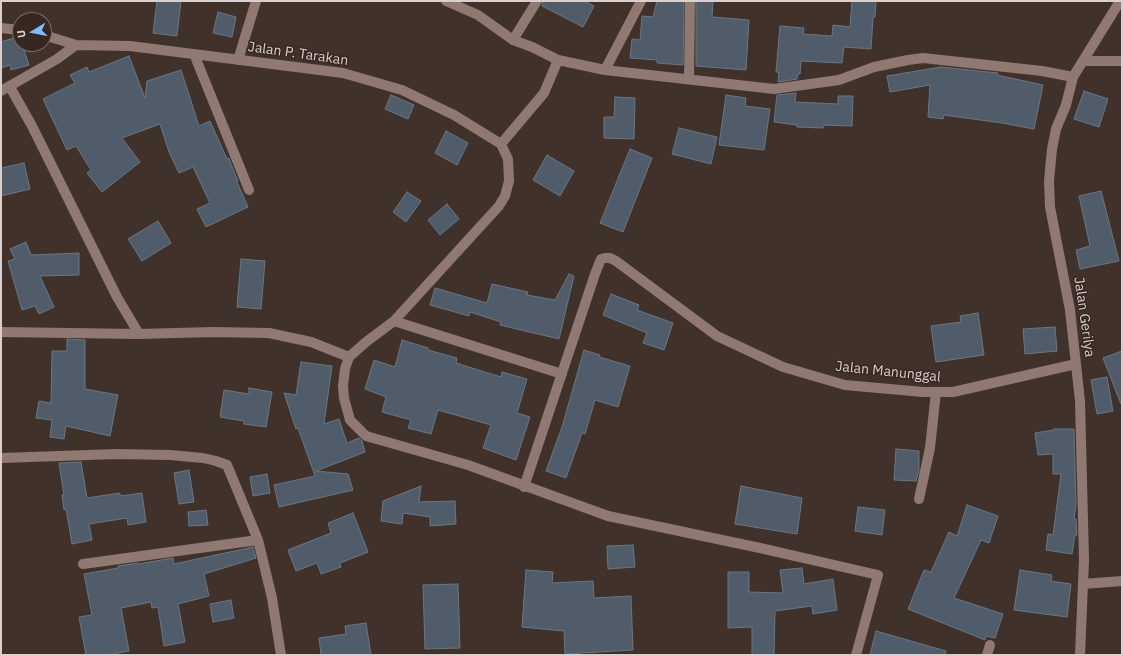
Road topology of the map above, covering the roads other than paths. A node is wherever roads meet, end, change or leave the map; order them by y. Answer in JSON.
{"nodes":[{"id":1,"x":256,"y":1,"type":"edge"},
{"id":2,"x":446,"y":1,"type":"edge"},
{"id":3,"x":537,"y":1,"type":"edge"},
{"id":4,"x":641,"y":1,"type":"edge"},
{"id":5,"x":690,"y":1,"type":"edge"},
{"id":6,"x":1120,"y":1,"type":"edge"},
{"id":7,"x":1,"y":28,"type":"edge"},
{"id":8,"x":12,"y":29,"type":"edge"},
{"id":9,"x":52,"y":38,"type":"edge"},
{"id":10,"x":513,"y":40,"type":"junction"},
{"id":11,"x":76,"y":45,"type":"junction"},
{"id":12,"x":194,"y":54,"type":"junction"},
{"id":13,"x":238,"y":60,"type":"junction"},
{"id":14,"x":558,"y":60,"type":"junction"},
{"id":15,"x":1084,"y":61,"type":"junction"},
{"id":16,"x":1122,"y":61,"type":"edge"},
{"id":17,"x":605,"y":70,"type":"junction"},
{"id":18,"x":1073,"y":77,"type":"junction"},
{"id":19,"x":689,"y":79,"type":"junction"},
{"id":20,"x":5,"y":89,"type":"edge"},
{"id":21,"x":501,"y":144,"type":"junction"},
{"id":22,"x":249,"y":190,"type":"dead end"},
{"id":23,"x":394,"y":321,"type":"junction"},
{"id":24,"x":1,"y":332,"type":"edge"},
{"id":25,"x":139,"y":334,"type":"junction"},
{"id":26,"x":349,"y":357,"type":"junction"},
{"id":27,"x":1076,"y":364,"type":"junction"},
{"id":28,"x":562,"y":374,"type":"junction"},
{"id":29,"x":936,"y":392,"type":"junction"},
{"id":30,"x":1,"y":458,"type":"edge"},
{"id":31,"x":524,"y":487,"type":"junction"},
{"id":32,"x":919,"y":499,"type":"dead end"},
{"id":33,"x":258,"y":540,"type":"junction"},
{"id":34,"x":83,"y":564,"type":"dead end"},
{"id":35,"x":1122,"y":581,"type":"edge"},
{"id":36,"x":1083,"y":584,"type":"junction"},
{"id":37,"x":990,"y":645,"type":"dead end"},
{"id":38,"x":281,"y":655,"type":"edge"},
{"id":39,"x":856,"y":655,"type":"edge"},
{"id":40,"x":986,"y":655,"type":"edge"},
{"id":41,"x":1080,"y":655,"type":"edge"}],
"edges":[{"from":1,"to":13,"type":"street"},
{"from":2,"to":10,"type":"street"},
{"from":3,"to":10,"type":"street"},
{"from":4,"to":17,"type":"street"},
{"from":5,"to":19,"type":"street"},
{"from":6,"to":15,"type":"street","name":"Jalan Gerilya"},
{"from":7,"to":8,"type":"street"},
{"from":9,"to":11,"type":"street","name":"Jalan P. Tarakan"},
{"from":10,"to":14,"type":"street"},
{"from":11,"to":12,"type":"street","name":"Jalan P. Tarakan"},
{"from":11,"to":20,"type":"street"},
{"from":12,"to":13,"type":"street","name":"Jalan P. Tarakan"},
{"from":12,"to":22,"type":"street"},
{"from":13,"to":21,"type":"street","name":"Jalan P. Tarakan"},
{"from":14,"to":17,"type":"street"},
{"from":14,"to":21,"type":"street"},
{"from":15,"to":16,"type":"street"},
{"from":15,"to":18,"type":"street","name":"Jalan Gerilya"},
{"from":17,"to":19,"type":"street"},
{"from":18,"to":19,"type":"street"},
{"from":18,"to":27,"type":"street","name":"Jalan Gerilya"},
{"from":20,"to":25,"type":"street"},
{"from":21,"to":23,"type":"street"},
{"from":23,"to":26,"type":"street"},
{"from":23,"to":28,"type":"street"},
{"from":24,"to":25,"type":"street"},
{"from":25,"to":26,"type":"street"},
{"from":26,"to":31,"type":"street"},
{"from":27,"to":29,"type":"street","name":"Jalan Manunggal"},
{"from":27,"to":36,"type":"street","name":"Jalan Gerilya"},
{"from":28,"to":29,"type":"street","name":"Jalan Manunggal"},
{"from":28,"to":31,"type":"street"},
{"from":29,"to":32,"type":"street"},
{"from":30,"to":33,"type":"street"},
{"from":31,"to":39,"type":"street"},
{"from":33,"to":34,"type":"street"},
{"from":33,"to":38,"type":"street"},
{"from":35,"to":36,"type":"street"},
{"from":36,"to":41,"type":"street","name":"Jalan Gerilya"},
{"from":37,"to":40,"type":"street"}]}
